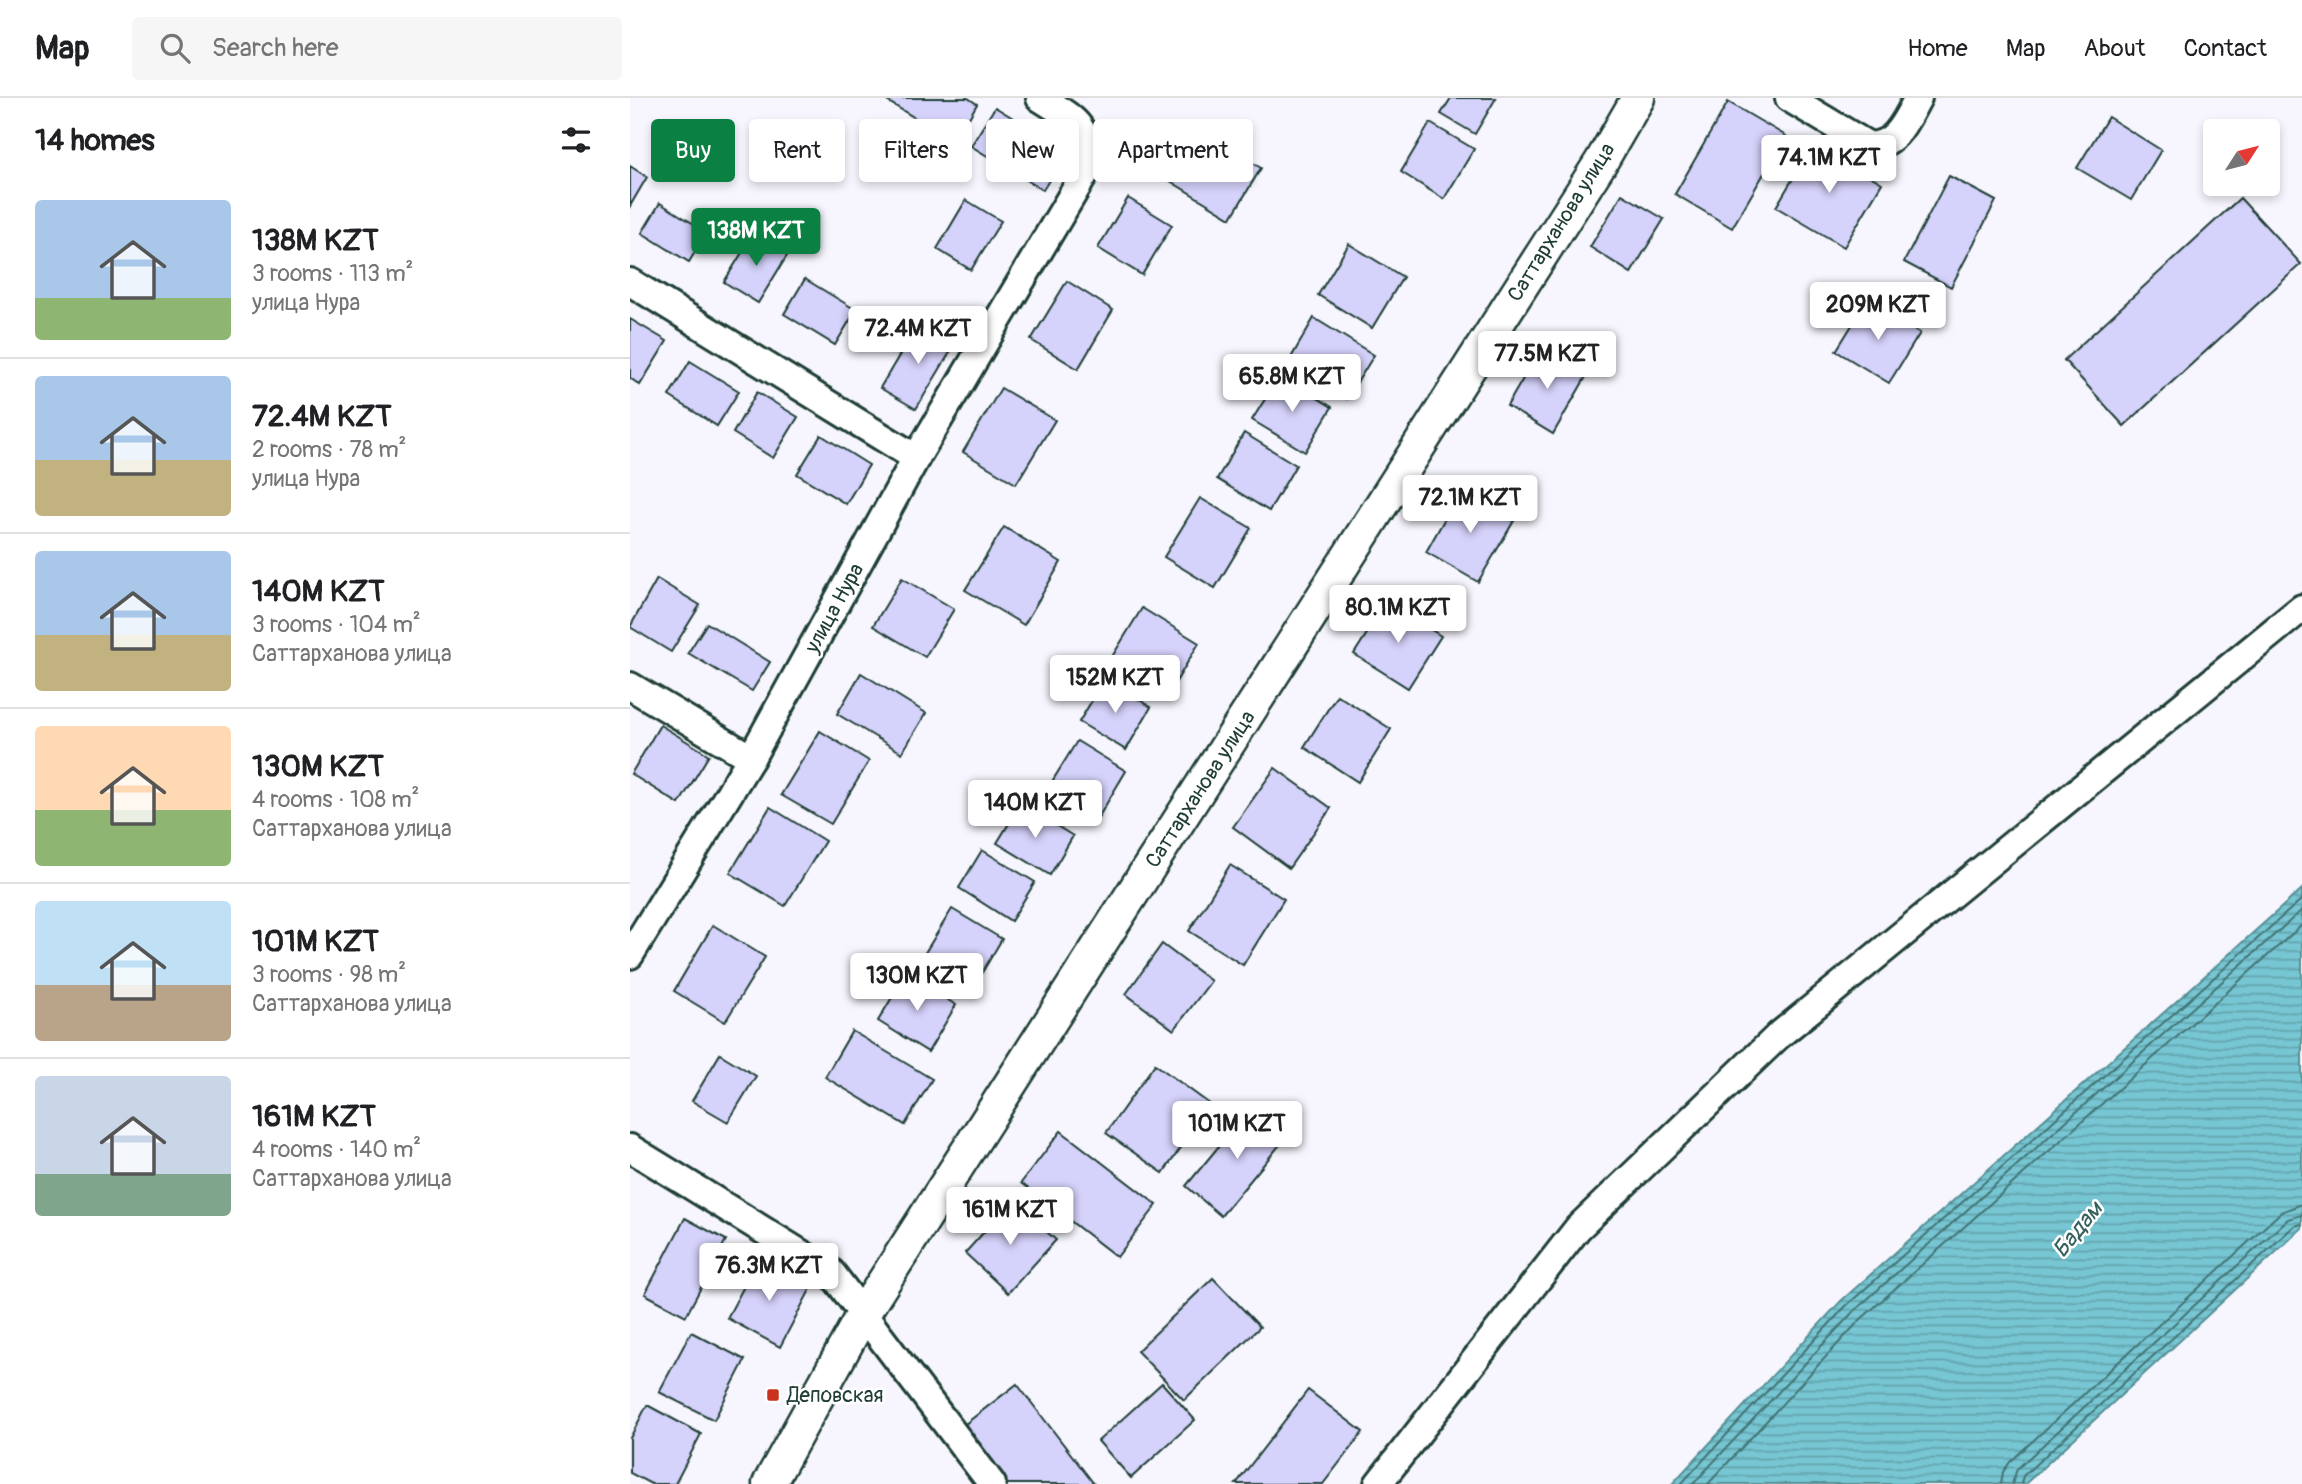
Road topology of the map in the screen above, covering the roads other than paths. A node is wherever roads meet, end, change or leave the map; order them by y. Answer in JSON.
{"nodes":[{"id":1,"x":1040,"y":98,"type":"edge"},
{"id":2,"x":1638,"y":98,"type":"edge"},
{"id":3,"x":1789,"y":98,"type":"edge"},
{"id":4,"x":1918,"y":98,"type":"edge"},
{"id":5,"x":630,"y":282,"type":"edge"},
{"id":6,"x":916,"y":458,"type":"junction"},
{"id":7,"x":2302,"y":608,"type":"edge"},
{"id":8,"x":630,"y":686,"type":"edge"},
{"id":9,"x":751,"y":758,"type":"junction"},
{"id":10,"x":630,"y":955,"type":"edge"},
{"id":11,"x":630,"y":1148,"type":"edge"},
{"id":12,"x":863,"y":1314,"type":"junction"},
{"id":13,"x":769,"y":1484,"type":"edge"},
{"id":14,"x":992,"y":1484,"type":"edge"},
{"id":15,"x":1378,"y":1484,"type":"edge"}],
"edges":[{"from":1,"to":6,"type":"street","name":"улица Нура"},
{"from":2,"to":12,"type":"street","name":"Саттарханова улица"},
{"from":3,"to":4,"type":"street"},
{"from":5,"to":6,"type":"street"},
{"from":6,"to":9,"type":"street","name":"улица Нура"},
{"from":7,"to":15,"type":"street"},
{"from":8,"to":9,"type":"street"},
{"from":9,"to":10,"type":"street","name":"улица Нура"},
{"from":11,"to":12,"type":"street"},
{"from":12,"to":13,"type":"street","name":"Саттарханова улица"},
{"from":12,"to":14,"type":"street"}]}
